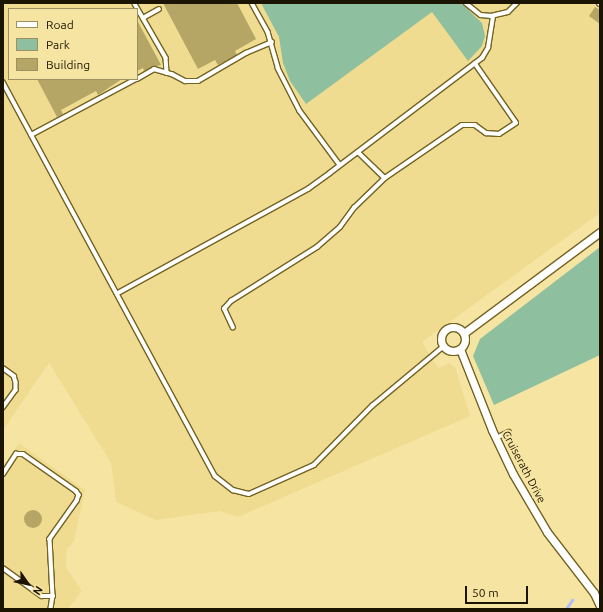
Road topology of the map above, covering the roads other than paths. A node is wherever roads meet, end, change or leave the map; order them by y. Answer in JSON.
{"nodes":[{"id":1,"x":252,"y":3,"type":"edge"},
{"id":2,"x":466,"y":3,"type":"edge"},
{"id":3,"x":517,"y":3,"type":"edge"},
{"id":4,"x":135,"y":4,"type":"dead end"},
{"id":5,"x":137,"y":8,"type":"edge"},
{"id":6,"x":138,"y":9,"type":"edge"},
{"id":7,"x":159,"y":9,"type":"dead end"},
{"id":8,"x":493,"y":16,"type":"junction"},
{"id":9,"x":143,"y":18,"type":"junction"},
{"id":10,"x":272,"y":42,"type":"junction"},
{"id":11,"x":475,"y":64,"type":"junction"},
{"id":12,"x":167,"y":73,"type":"junction"},
{"id":13,"x":138,"y":78,"type":"edge"},
{"id":14,"x":135,"y":80,"type":"edge"},
{"id":15,"x":3,"y":82,"type":"edge"},
{"id":16,"x":31,"y":135,"type":"junction"},
{"id":17,"x":358,"y":152,"type":"junction"},
{"id":18,"x":340,"y":165,"type":"junction"},
{"id":19,"x":385,"y":178,"type":"junction"},
{"id":20,"x":600,"y":232,"type":"edge"},
{"id":21,"x":118,"y":293,"type":"junction"},
{"id":22,"x":233,"y":328,"type":"dead end"},
{"id":23,"x":464,"y":333,"type":"junction"},
{"id":24,"x":444,"y":346,"type":"junction"},
{"id":25,"x":460,"y":349,"type":"junction"},
{"id":26,"x":3,"y":368,"type":"edge"},
{"id":27,"x":3,"y":408,"type":"edge"},
{"id":28,"x":509,"y":432,"type":"dead end"},
{"id":29,"x":496,"y":438,"type":"junction"},
{"id":30,"x":3,"y":474,"type":"edge"},
{"id":31,"x":3,"y":568,"type":"edge"},
{"id":32,"x":588,"y":585,"type":"junction"},
{"id":33,"x":600,"y":594,"type":"edge"},
{"id":34,"x":53,"y":596,"type":"junction"},
{"id":35,"x":600,"y":606,"type":"edge"},
{"id":36,"x":51,"y":609,"type":"edge"}],
"edges":[{"from":1,"to":10,"type":"lane"},
{"from":2,"to":8,"type":"lane"},
{"from":3,"to":8,"type":"lane"},
{"from":4,"to":5,"type":"lane"},
{"from":6,"to":9,"type":"lane"},
{"from":7,"to":9,"type":"lane"},
{"from":8,"to":11,"type":"lane"},
{"from":9,"to":12,"type":"lane"},
{"from":10,"to":12,"type":"lane"},
{"from":10,"to":18,"type":"lane"},
{"from":11,"to":17,"type":"lane"},
{"from":11,"to":19,"type":"lane"},
{"from":12,"to":13,"type":"lane"},
{"from":14,"to":16,"type":"lane"},
{"from":15,"to":16,"type":"lane"},
{"from":16,"to":21,"type":"lane"},
{"from":17,"to":18,"type":"lane"},
{"from":17,"to":19,"type":"lane"},
{"from":18,"to":21,"type":"lane"},
{"from":19,"to":22,"type":"lane"},
{"from":20,"to":23,"type":"street"},
{"from":21,"to":24,"type":"lane"},
{"from":23,"to":24,"type":"street"},
{"from":23,"to":25,"type":"street"},
{"from":24,"to":25,"type":"street"},
{"from":25,"to":29,"type":"street","name":"Cruiserath Drive"},
{"from":26,"to":27,"type":"lane"},
{"from":28,"to":29,"type":"lane"},
{"from":29,"to":32,"type":"street","name":"Cruiserath Drive"},
{"from":30,"to":34,"type":"lane"},
{"from":31,"to":34,"type":"lane"},
{"from":32,"to":33,"type":"street","name":"Cruiserath Drive"},
{"from":32,"to":35,"type":"street","name":"Cruiserath Drive"},
{"from":34,"to":36,"type":"lane"}]}
